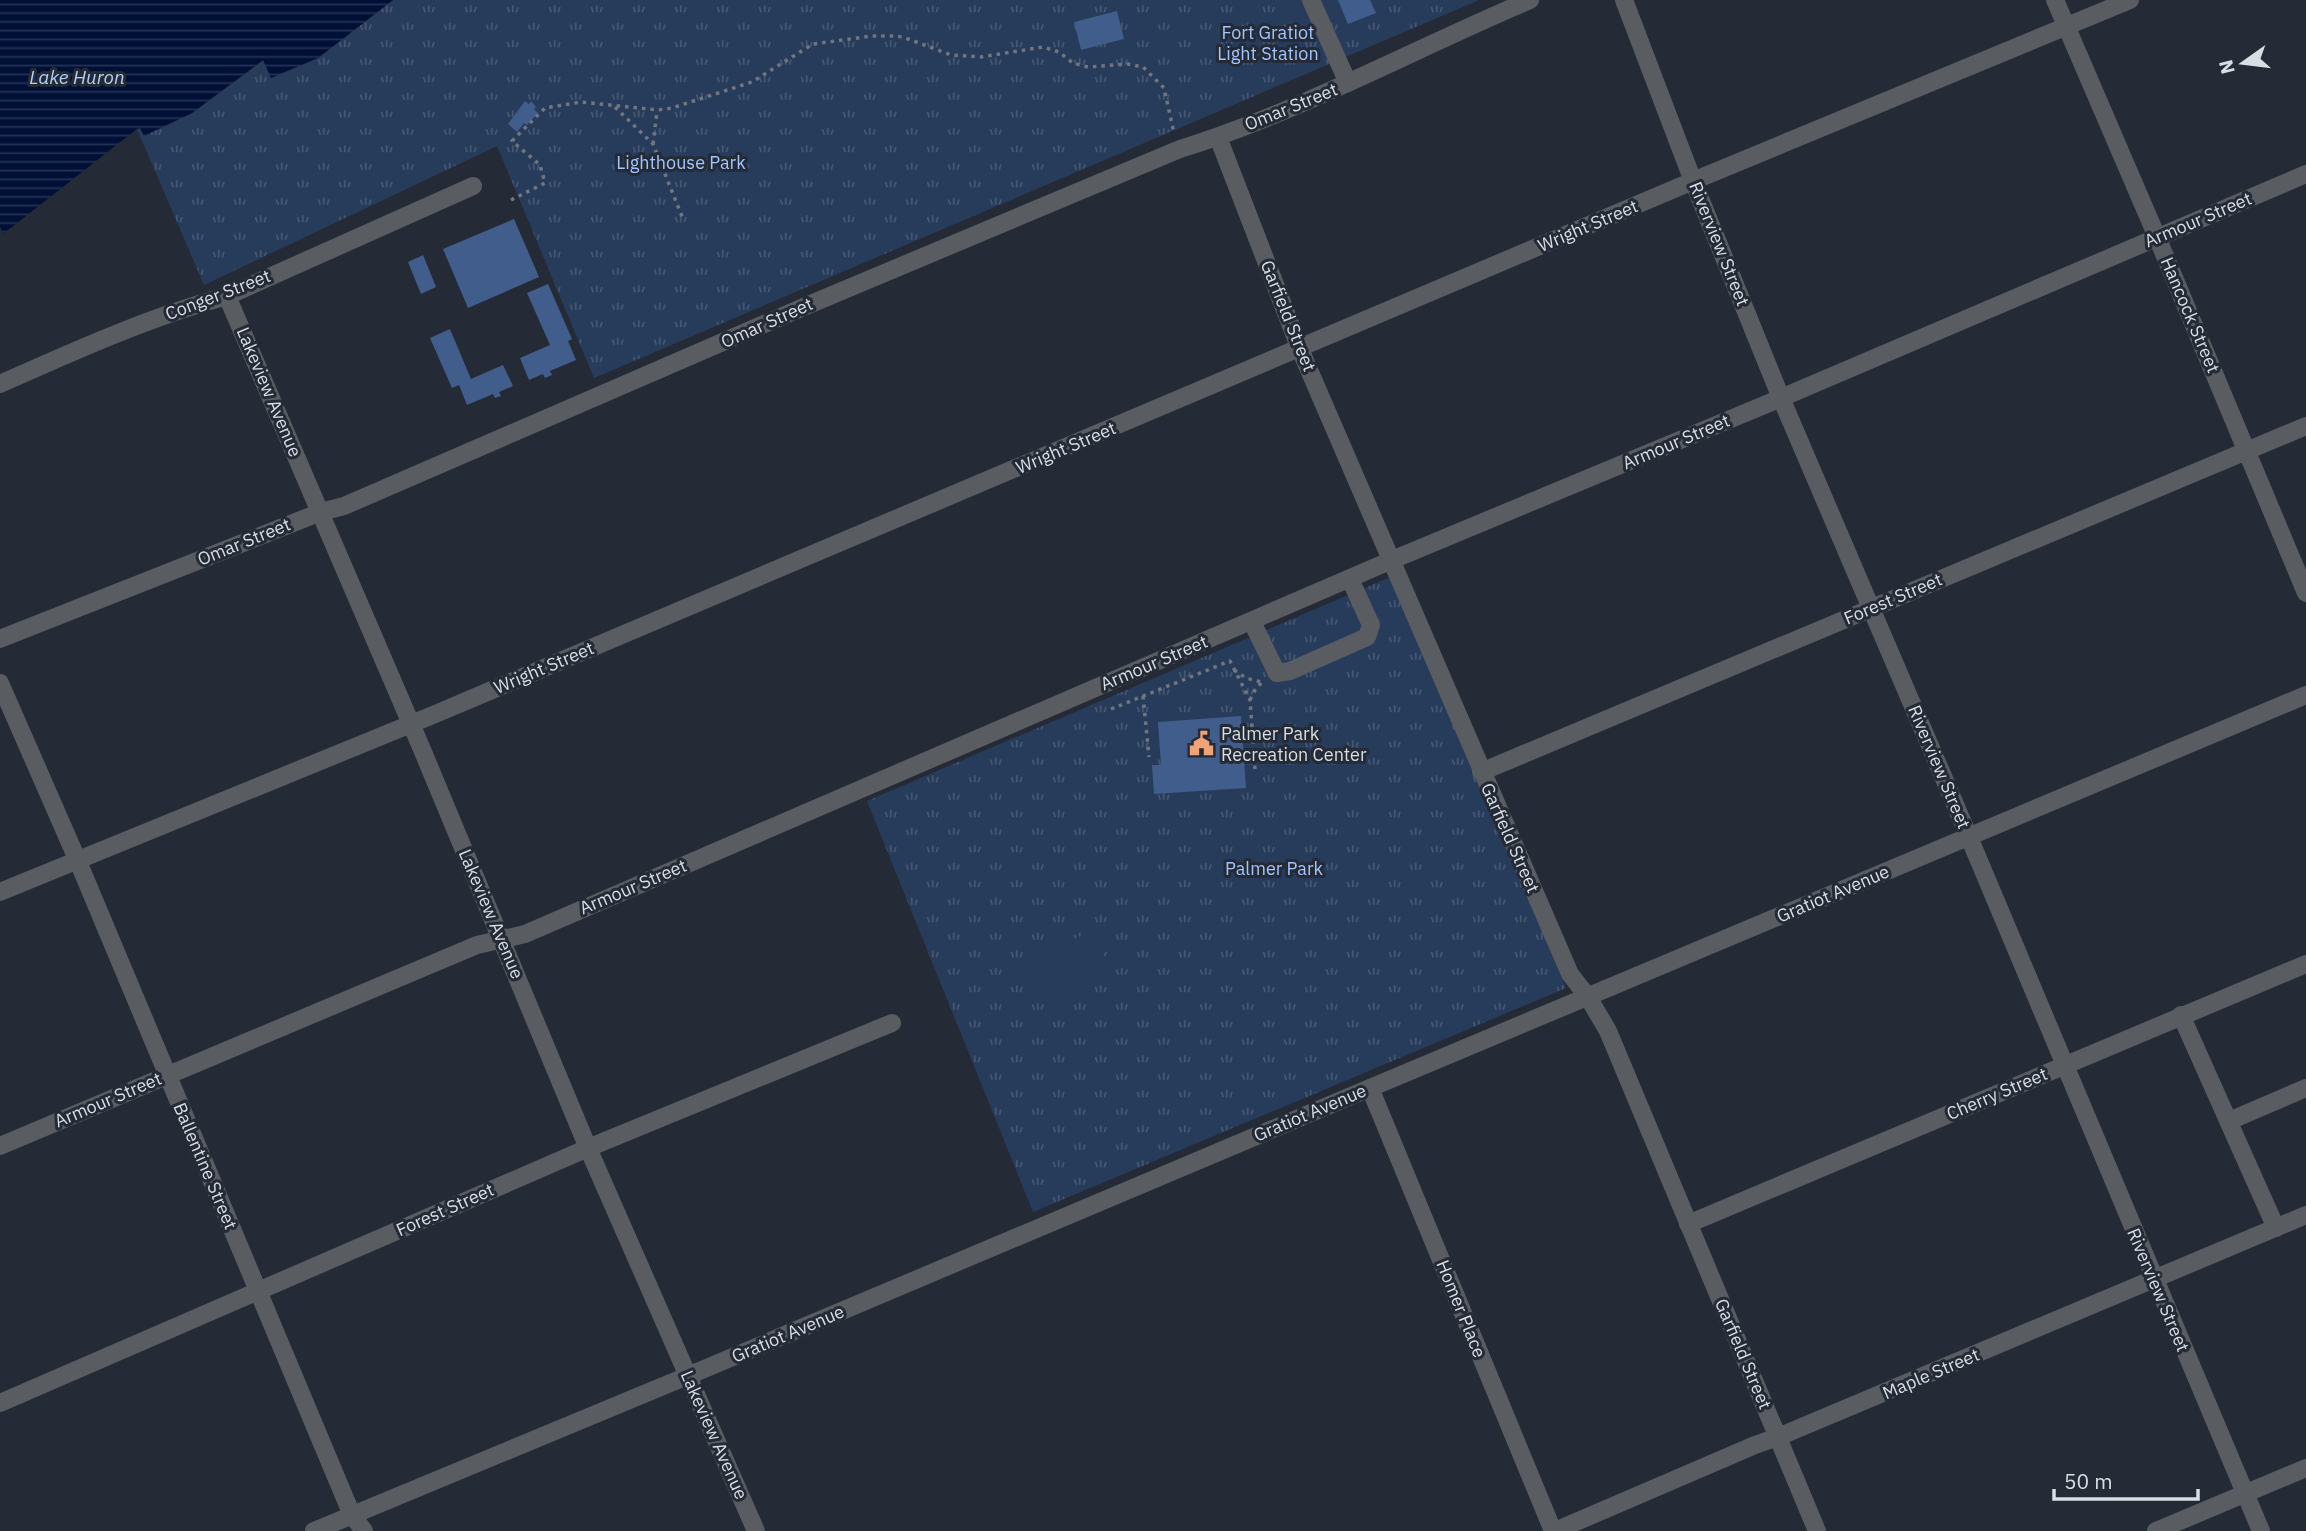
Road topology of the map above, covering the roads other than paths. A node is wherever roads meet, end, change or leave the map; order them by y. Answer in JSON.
{"nodes":[{"id":1,"x":1311,"y":0,"type":"edge"},
{"id":2,"x":1531,"y":0,"type":"edge"},
{"id":3,"x":1624,"y":0,"type":"edge"},
{"id":4,"x":2054,"y":0,"type":"edge"},
{"id":5,"x":2130,"y":0,"type":"edge"},
{"id":6,"x":2066,"y":28,"type":"junction"},
{"id":7,"x":1348,"y":83,"type":"junction"},
{"id":8,"x":1218,"y":137,"type":"junction"},
{"id":9,"x":2306,"y":174,"type":"edge"},
{"id":10,"x":1693,"y":181,"type":"junction"},
{"id":11,"x":473,"y":186,"type":"dead end"},
{"id":12,"x":2157,"y":237,"type":"junction"},
{"id":13,"x":227,"y":296,"type":"junction"},
{"id":14,"x":1300,"y":349,"type":"junction"},
{"id":15,"x":0,"y":384,"type":"edge"},
{"id":16,"x":1781,"y":398,"type":"junction"},
{"id":17,"x":2306,"y":426,"type":"edge"},
{"id":18,"x":2246,"y":452,"type":"junction"},
{"id":19,"x":321,"y":512,"type":"junction"},
{"id":20,"x":1392,"y":560,"type":"junction"},
{"id":21,"x":1350,"y":579,"type":"junction"},
{"id":22,"x":2306,"y":593,"type":"edge"},
{"id":23,"x":1872,"y":608,"type":"junction"},
{"id":24,"x":1252,"y":622,"type":"junction"},
{"id":25,"x":0,"y":639,"type":"edge"},
{"id":26,"x":0,"y":683,"type":"edge"},
{"id":27,"x":2306,"y":695,"type":"edge"},
{"id":28,"x":410,"y":723,"type":"junction"},
{"id":29,"x":1481,"y":772,"type":"junction"},
{"id":30,"x":1969,"y":837,"type":"junction"},
{"id":31,"x":77,"y":859,"type":"junction"},
{"id":32,"x":0,"y":892,"type":"edge"},
{"id":33,"x":502,"y":939,"type":"junction"},
{"id":34,"x":2306,"y":964,"type":"edge"},
{"id":35,"x":1588,"y":997,"type":"junction"},
{"id":36,"x":2181,"y":1015,"type":"junction"},
{"id":37,"x":892,"y":1023,"type":"dead end"},
{"id":38,"x":2064,"y":1066,"type":"junction"},
{"id":39,"x":168,"y":1076,"type":"junction"},
{"id":40,"x":1370,"y":1088,"type":"junction"},
{"id":41,"x":2306,"y":1088,"type":"edge"},
{"id":42,"x":2229,"y":1121,"type":"junction"},
{"id":43,"x":0,"y":1146,"type":"edge"},
{"id":44,"x":588,"y":1147,"type":"junction"},
{"id":45,"x":2306,"y":1215,"type":"edge"},
{"id":46,"x":1688,"y":1224,"type":"junction"},
{"id":47,"x":2276,"y":1228,"type":"junction"},
{"id":48,"x":2155,"y":1280,"type":"junction"},
{"id":49,"x":258,"y":1291,"type":"junction"},
{"id":50,"x":688,"y":1376,"type":"junction"},
{"id":51,"x":0,"y":1403,"type":"edge"},
{"id":52,"x":1778,"y":1437,"type":"junction"},
{"id":53,"x":2306,"y":1468,"type":"edge"},
{"id":54,"x":2245,"y":1494,"type":"junction"},
{"id":55,"x":352,"y":1515,"type":"junction"},
{"id":56,"x":314,"y":1531,"type":"edge"},
{"id":57,"x":364,"y":1531,"type":"edge"},
{"id":58,"x":756,"y":1531,"type":"edge"},
{"id":59,"x":1554,"y":1531,"type":"edge"},
{"id":60,"x":1817,"y":1531,"type":"edge"},
{"id":61,"x":2156,"y":1531,"type":"edge"},
{"id":62,"x":2260,"y":1531,"type":"edge"}],
"edges":[{"from":1,"to":7,"type":"street"},
{"from":2,"to":7,"type":"street","name":"Omar Street"},
{"from":3,"to":10,"type":"street","name":"Riverview Street"},
{"from":4,"to":6,"type":"street","name":"Hancock Street"},
{"from":5,"to":6,"type":"street","name":"Wright Street"},
{"from":6,"to":10,"type":"street","name":"Wright Street"},
{"from":6,"to":12,"type":"street","name":"Hancock Street"},
{"from":7,"to":8,"type":"street","name":"Omar Street"},
{"from":8,"to":14,"type":"street","name":"Garfield Street"},
{"from":8,"to":19,"type":"street","name":"Omar Street"},
{"from":9,"to":12,"type":"street","name":"Armour Street"},
{"from":10,"to":14,"type":"street","name":"Wright Street"},
{"from":10,"to":16,"type":"street","name":"Riverview Street"},
{"from":11,"to":13,"type":"street","name":"Conger Street"},
{"from":12,"to":16,"type":"street","name":"Armour Street"},
{"from":12,"to":18,"type":"street","name":"Hancock Street"},
{"from":13,"to":15,"type":"street","name":"Conger Street"},
{"from":13,"to":19,"type":"street","name":"Lakeview Avenue"},
{"from":14,"to":20,"type":"street","name":"Garfield Street"},
{"from":14,"to":28,"type":"street","name":"Wright Street"},
{"from":16,"to":20,"type":"street","name":"Armour Street"},
{"from":16,"to":23,"type":"street","name":"Riverview Street"},
{"from":17,"to":18,"type":"street","name":"Forest Street"},
{"from":18,"to":22,"type":"street","name":"Hancock Street"},
{"from":18,"to":23,"type":"street","name":"Forest Street"},
{"from":19,"to":25,"type":"street","name":"Omar Street"},
{"from":19,"to":28,"type":"street","name":"Lakeview Avenue"},
{"from":20,"to":21,"type":"street","name":"Armour Street"},
{"from":20,"to":29,"type":"street","name":"Garfield Street"},
{"from":21,"to":24,"type":"street","name":"Armour Street"},
{"from":21,"to":24,"type":"street"},
{"from":23,"to":29,"type":"street","name":"Forest Street"},
{"from":23,"to":30,"type":"street","name":"Riverview Street"},
{"from":24,"to":33,"type":"street","name":"Armour Street"},
{"from":26,"to":31,"type":"street","name":"Ballentine Street"},
{"from":27,"to":30,"type":"street","name":"Gratiot Avenue"},
{"from":28,"to":31,"type":"street","name":"Wright Street"},
{"from":28,"to":33,"type":"street","name":"Lakeview Avenue"},
{"from":29,"to":35,"type":"street","name":"Garfield Street"},
{"from":30,"to":35,"type":"street","name":"Gratiot Avenue"},
{"from":30,"to":38,"type":"street","name":"Riverview Street"},
{"from":31,"to":32,"type":"street","name":"Wright Street"},
{"from":31,"to":39,"type":"street","name":"Ballentine Street"},
{"from":33,"to":39,"type":"street","name":"Armour Street"},
{"from":33,"to":44,"type":"street","name":"Lakeview Avenue"},
{"from":34,"to":36,"type":"street","name":"Cherry Street"},
{"from":35,"to":40,"type":"street","name":"Gratiot Avenue"},
{"from":35,"to":46,"type":"street","name":"Garfield Street"},
{"from":36,"to":38,"type":"street","name":"Cherry Street"},
{"from":36,"to":42,"type":"street"},
{"from":37,"to":44,"type":"street","name":"Forest Street"},
{"from":38,"to":46,"type":"street","name":"Cherry Street"},
{"from":38,"to":48,"type":"street","name":"Riverview Street"},
{"from":39,"to":43,"type":"street","name":"Armour Street"},
{"from":39,"to":49,"type":"street","name":"Ballentine Street"},
{"from":40,"to":50,"type":"street","name":"Gratiot Avenue"},
{"from":40,"to":59,"type":"street","name":"Homer Place"},
{"from":41,"to":42,"type":"street"},
{"from":42,"to":47,"type":"street"},
{"from":44,"to":49,"type":"street","name":"Forest Street"},
{"from":44,"to":50,"type":"street","name":"Lakeview Avenue"},
{"from":45,"to":47,"type":"street","name":"Maple Street"},
{"from":46,"to":52,"type":"street","name":"Garfield Street"},
{"from":47,"to":48,"type":"street","name":"Maple Street"},
{"from":48,"to":52,"type":"street","name":"Maple Street"},
{"from":48,"to":54,"type":"street","name":"Riverview Street"},
{"from":49,"to":51,"type":"street","name":"Forest Street"},
{"from":49,"to":55,"type":"street","name":"Ballentine Street"},
{"from":50,"to":55,"type":"street","name":"Gratiot Avenue"},
{"from":50,"to":58,"type":"street","name":"Lakeview Avenue"},
{"from":52,"to":59,"type":"street","name":"Maple Street"},
{"from":52,"to":60,"type":"street","name":"Garfield Street"},
{"from":53,"to":54,"type":"street"},
{"from":54,"to":61,"type":"street"},
{"from":54,"to":62,"type":"street","name":"Riverview Street"},
{"from":55,"to":56,"type":"street","name":"Gratiot Avenue"},
{"from":55,"to":57,"type":"street","name":"Ballentine Street"}]}
